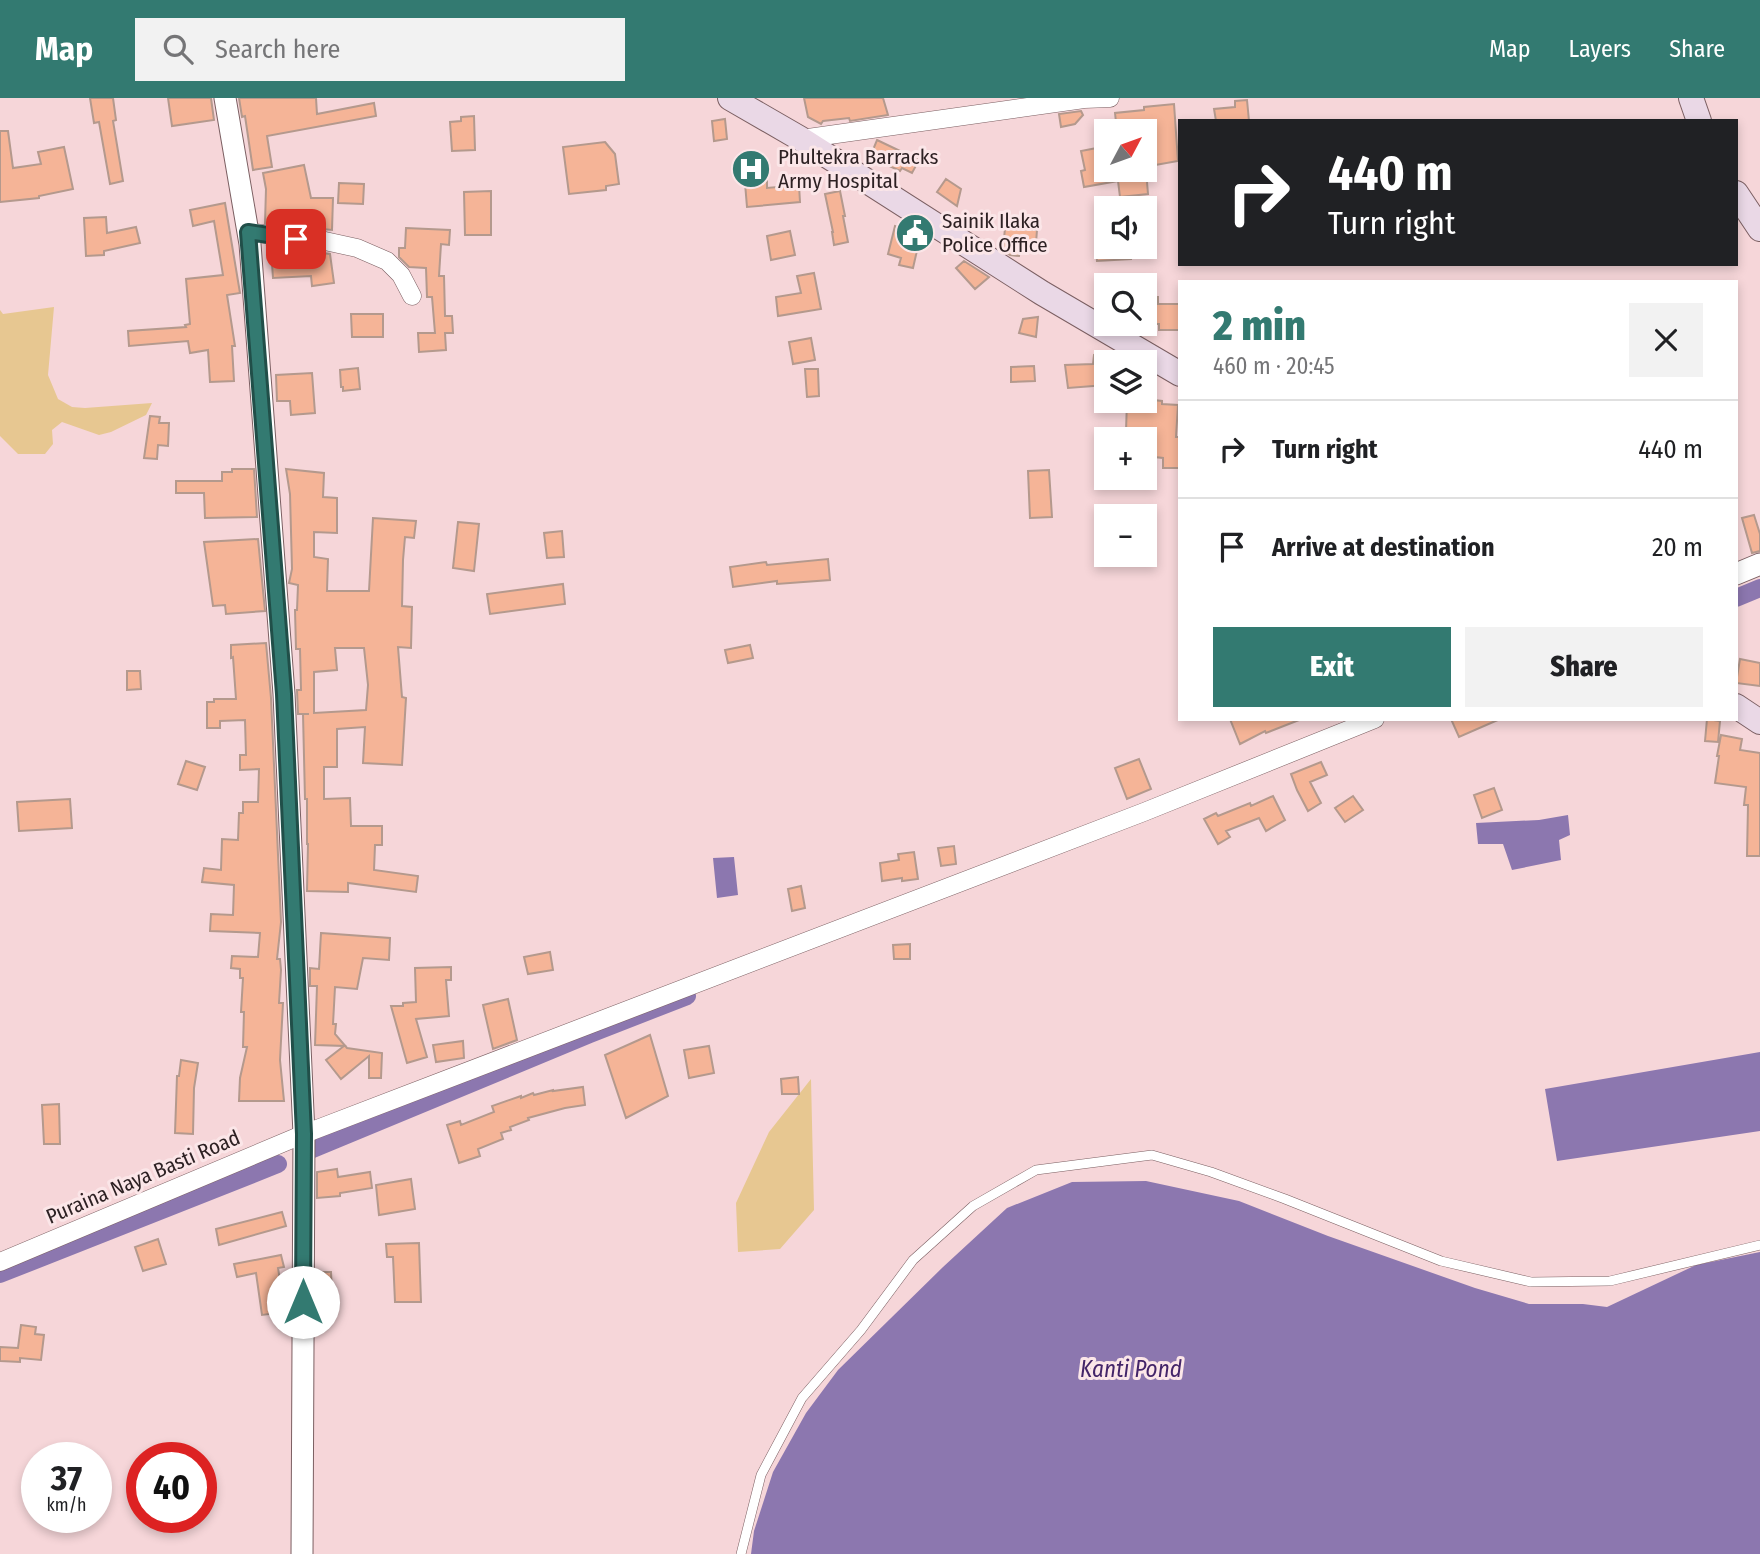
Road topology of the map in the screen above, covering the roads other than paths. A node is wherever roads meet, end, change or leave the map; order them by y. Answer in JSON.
{"nodes":[{"id":1,"x":225,"y":98,"type":"edge"},
{"id":2,"x":730,"y":98,"type":"edge"},
{"id":3,"x":1110,"y":98,"type":"edge"},
{"id":4,"x":1691,"y":98,"type":"edge"},
{"id":5,"x":1698,"y":119,"type":"edge"},
{"id":6,"x":801,"y":139,"type":"junction"},
{"id":7,"x":1738,"y":196,"type":"edge"},
{"id":8,"x":1760,"y":229,"type":"edge"},
{"id":9,"x":248,"y":232,"type":"junction"},
{"id":10,"x":412,"y":296,"type":"dead end"},
{"id":11,"x":1178,"y":372,"type":"edge"},
{"id":12,"x":1760,"y":564,"type":"edge"},
{"id":13,"x":1738,"y":573,"type":"edge"},
{"id":14,"x":1738,"y":707,"type":"edge"},
{"id":15,"x":1370,"y":721,"type":"edge"},
{"id":16,"x":1760,"y":722,"type":"edge"},
{"id":17,"x":304,"y":1134,"type":"junction"},
{"id":18,"x":1760,"y":1245,"type":"edge"},
{"id":19,"x":0,"y":1262,"type":"edge"},
{"id":20,"x":302,"y":1554,"type":"edge"},
{"id":21,"x":741,"y":1554,"type":"edge"}],
"edges":[{"from":1,"to":9,"type":"street"},
{"from":2,"to":6,"type":"main road"},
{"from":3,"to":6,"type":"street"},
{"from":4,"to":5,"type":"main road"},
{"from":6,"to":11,"type":"main road"},
{"from":7,"to":8,"type":"main road"},
{"from":9,"to":10,"type":"street"},
{"from":9,"to":17,"type":"street"},
{"from":12,"to":13,"type":"street"},
{"from":14,"to":16,"type":"main road"},
{"from":15,"to":17,"type":"street","name":"Puraina Naya Basti Road"},
{"from":17,"to":19,"type":"street","name":"Puraina Naya Basti Road"},
{"from":17,"to":20,"type":"street"},
{"from":18,"to":21,"type":"lane"}]}
